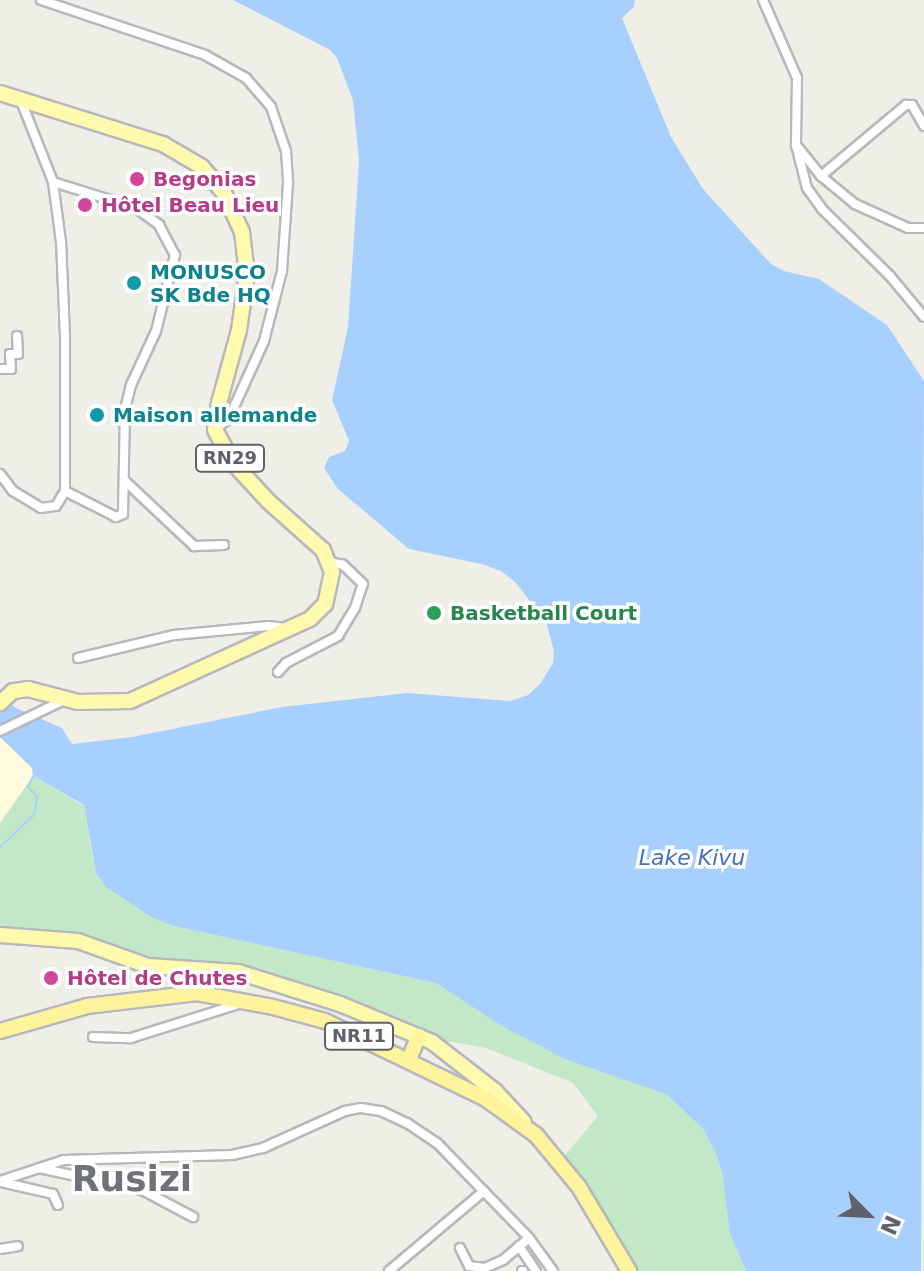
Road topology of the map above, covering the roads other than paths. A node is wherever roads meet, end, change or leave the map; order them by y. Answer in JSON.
{"nodes":[{"id":1,"x":41,"y":0,"type":"edge"},
{"id":2,"x":763,"y":0,"type":"edge"},
{"id":3,"x":0,"y":93,"type":"edge"},
{"id":4,"x":21,"y":101,"type":"junction"},
{"id":5,"x":924,"y":126,"type":"edge"},
{"id":6,"x":796,"y":145,"type":"junction"},
{"id":7,"x":821,"y":176,"type":"junction"},
{"id":8,"x":53,"y":182,"type":"junction"},
{"id":9,"x":924,"y":228,"type":"edge"},
{"id":10,"x":924,"y":317,"type":"edge"},
{"id":11,"x":17,"y":336,"type":"dead end"},
{"id":12,"x":0,"y":369,"type":"edge"},
{"id":13,"x":215,"y":430,"type":"junction"},
{"id":14,"x":0,"y":474,"type":"edge"},
{"id":15,"x":125,"y":481,"type":"junction"},
{"id":16,"x":65,"y":491,"type":"junction"},
{"id":17,"x":224,"y":545,"type":"dead end"},
{"id":18,"x":330,"y":562,"type":"junction"},
{"id":19,"x":291,"y":628,"type":"junction"},
{"id":20,"x":78,"y":658,"type":"dead end"},
{"id":21,"x":278,"y":672,"type":"dead end"},
{"id":22,"x":64,"y":700,"type":"junction"},
{"id":23,"x":0,"y":703,"type":"edge"},
{"id":24,"x":0,"y":731,"type":"edge"},
{"id":25,"x":0,"y":935,"type":"edge"},
{"id":26,"x":248,"y":1001,"type":"junction"},
{"id":27,"x":0,"y":1031,"type":"edge"},
{"id":28,"x":419,"y":1036,"type":"junction"},
{"id":29,"x":93,"y":1037,"type":"dead end"},
{"id":30,"x":409,"y":1059,"type":"junction"},
{"id":31,"x":536,"y":1135,"type":"junction"},
{"id":32,"x":37,"y":1168,"type":"junction"},
{"id":33,"x":0,"y":1182,"type":"edge"},
{"id":34,"x":484,"y":1191,"type":"junction"},
{"id":35,"x":58,"y":1205,"type":"dead end"},
{"id":36,"x":193,"y":1217,"type":"dead end"},
{"id":37,"x":529,"y":1238,"type":"junction"},
{"id":38,"x":18,"y":1246,"type":"dead end"},
{"id":39,"x":519,"y":1246,"type":"junction"},
{"id":40,"x":460,"y":1248,"type":"dead end"},
{"id":41,"x":0,"y":1249,"type":"edge"},
{"id":42,"x":389,"y":1271,"type":"edge"},
{"id":43,"x":536,"y":1271,"type":"edge"},
{"id":44,"x":553,"y":1271,"type":"edge"},
{"id":45,"x":629,"y":1271,"type":"edge"}],
"edges":[{"from":1,"to":13,"type":"street"},
{"from":2,"to":6,"type":"street"},
{"from":3,"to":4,"type":"main road","number":"RN29"},
{"from":4,"to":8,"type":"street"},
{"from":4,"to":13,"type":"main road","number":"RN29"},
{"from":5,"to":7,"type":"street"},
{"from":6,"to":7,"type":"street"},
{"from":6,"to":10,"type":"street"},
{"from":7,"to":9,"type":"street"},
{"from":8,"to":15,"type":"street"},
{"from":8,"to":16,"type":"street"},
{"from":11,"to":12,"type":"street"},
{"from":13,"to":18,"type":"main road","number":"RN29"},
{"from":14,"to":16,"type":"street"},
{"from":15,"to":16,"type":"street"},
{"from":15,"to":17,"type":"street"},
{"from":18,"to":19,"type":"main road"},
{"from":18,"to":21,"type":"street"},
{"from":19,"to":20,"type":"street"},
{"from":19,"to":22,"type":"main road"},
{"from":22,"to":23,"type":"main road"},
{"from":22,"to":24,"type":"street"},
{"from":25,"to":28,"type":"main road"},
{"from":26,"to":27,"type":"highway","number":"NR11"},
{"from":26,"to":29,"type":"street"},
{"from":26,"to":30,"type":"highway","number":"NR11"},
{"from":28,"to":30,"type":"highway"},
{"from":28,"to":31,"type":"main road"},
{"from":30,"to":31,"type":"highway","number":"NR11"},
{"from":31,"to":45,"type":"highway","number":"NR11"},
{"from":32,"to":33,"type":"street"},
{"from":32,"to":34,"type":"street"},
{"from":32,"to":36,"type":"street"},
{"from":33,"to":35,"type":"street"},
{"from":34,"to":37,"type":"street"},
{"from":34,"to":42,"type":"street"},
{"from":37,"to":39,"type":"street"},
{"from":37,"to":44,"type":"street"},
{"from":38,"to":41,"type":"street"},
{"from":39,"to":40,"type":"street"},
{"from":39,"to":43,"type":"street"}]}
